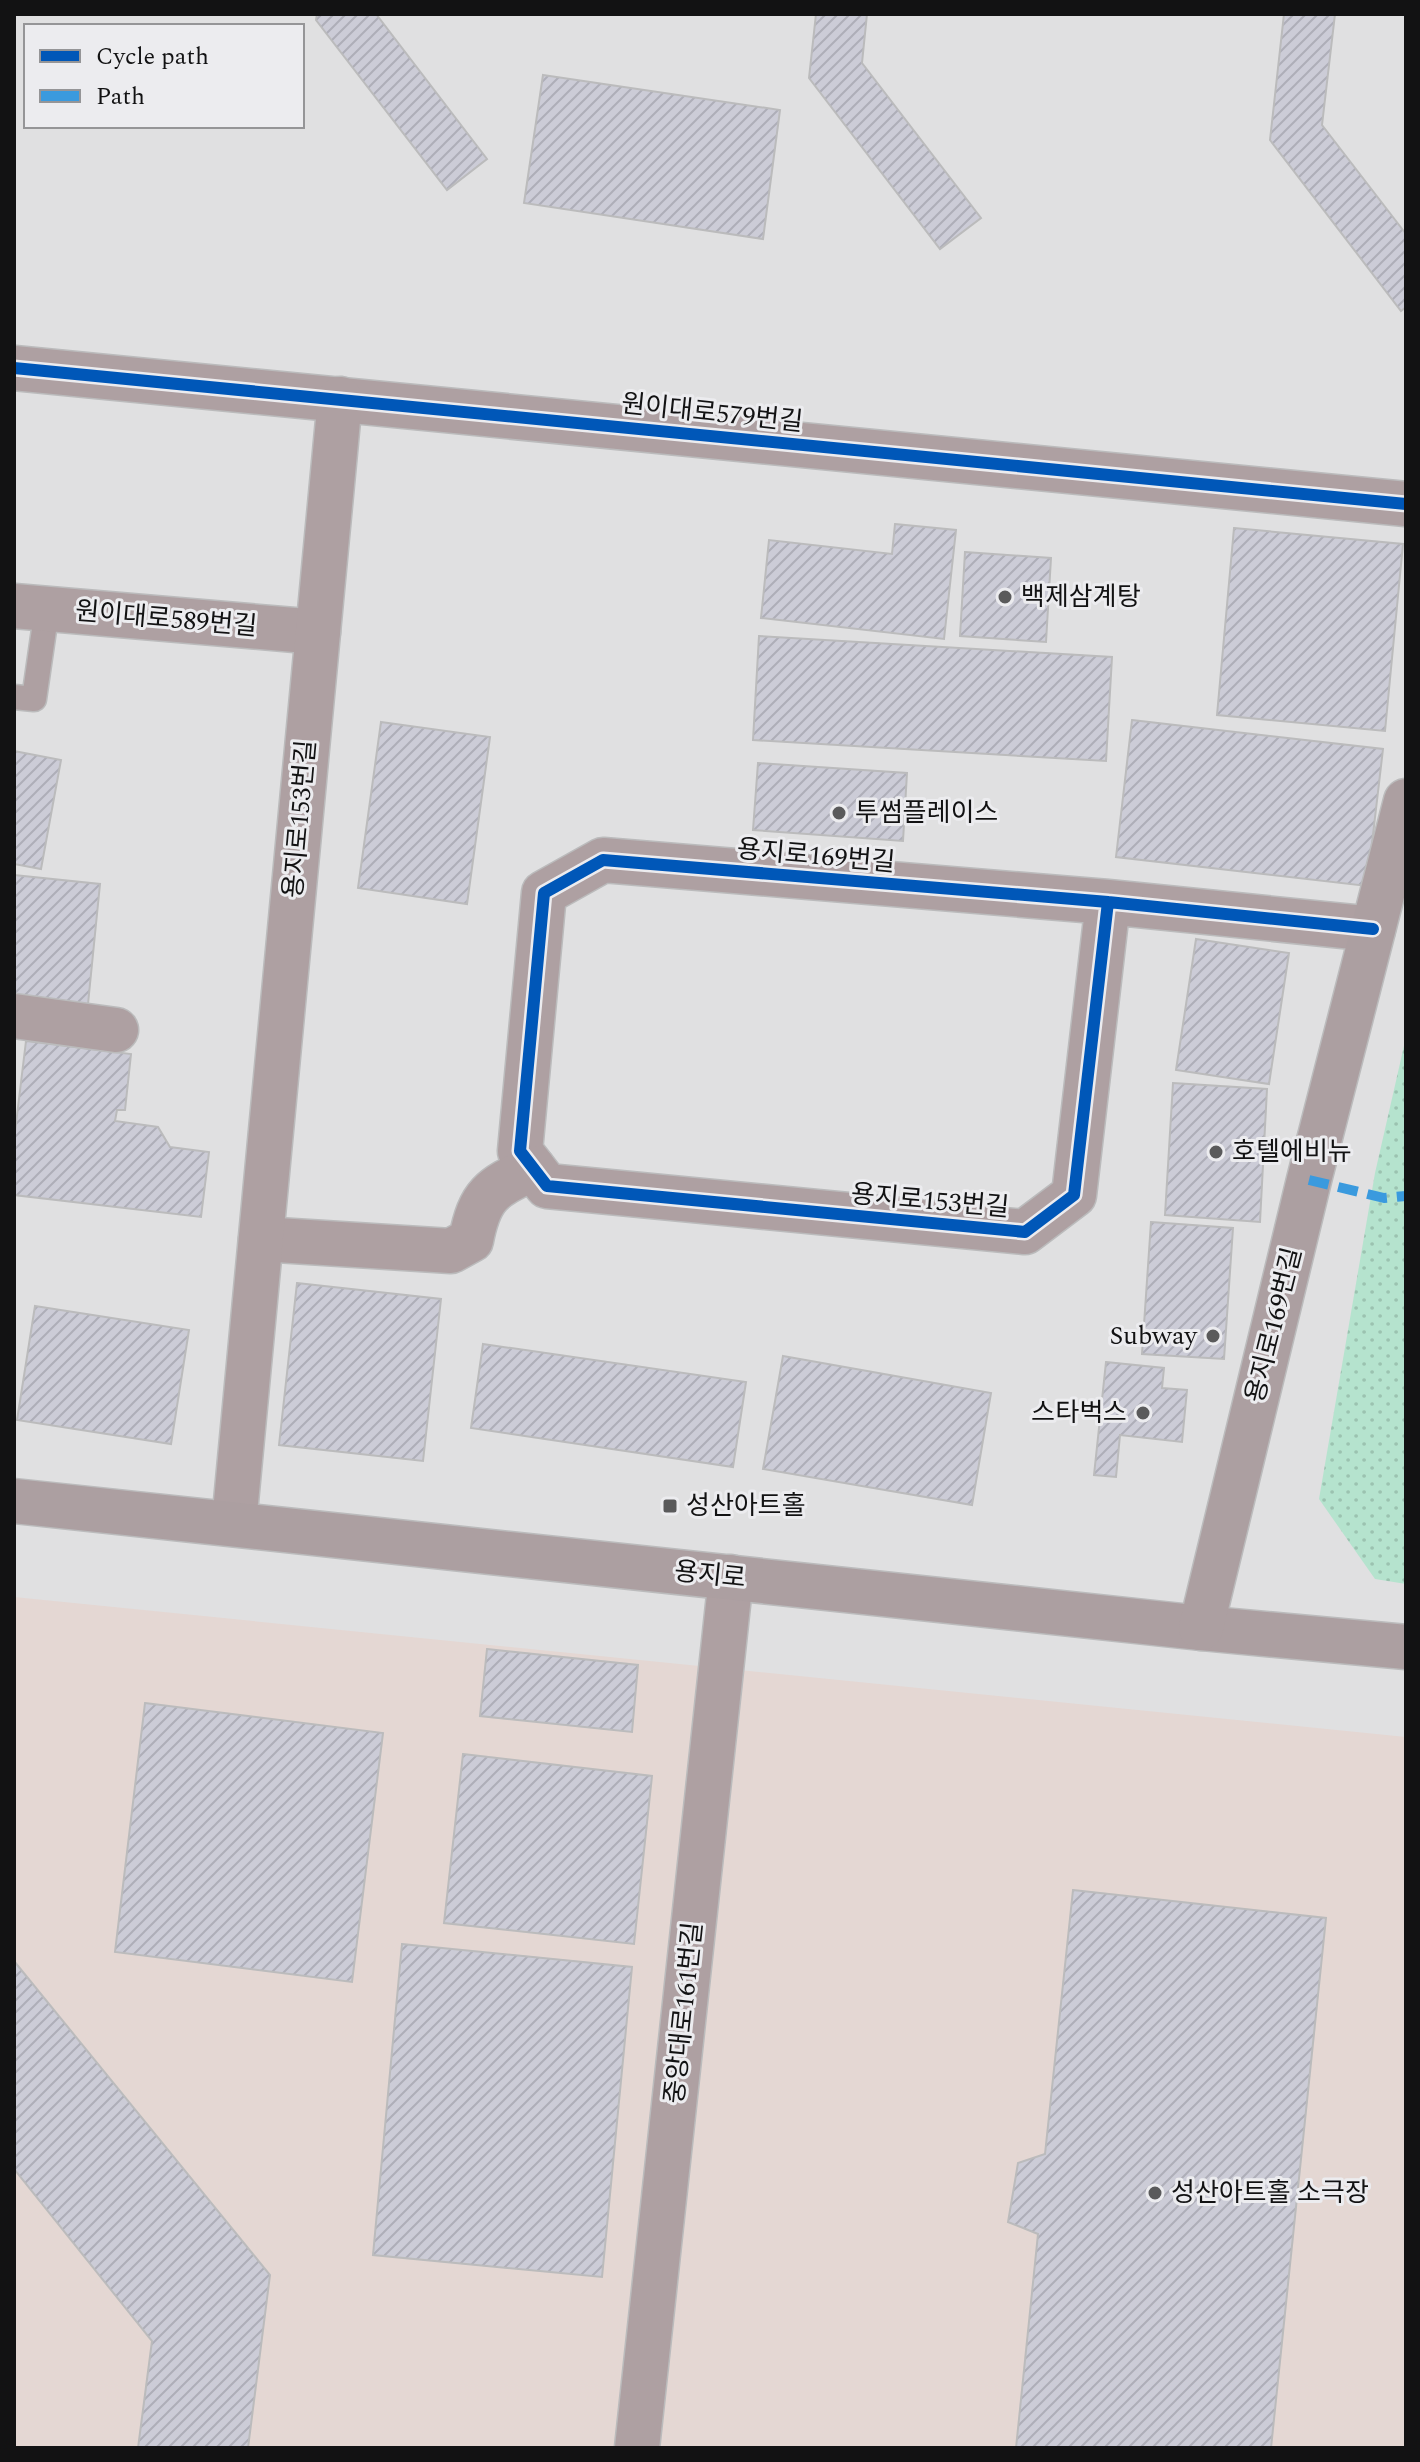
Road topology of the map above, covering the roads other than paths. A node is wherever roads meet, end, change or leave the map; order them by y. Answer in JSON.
{"nodes":[{"id":1,"x":14,"y":368,"type":"edge"},
{"id":2,"x":340,"y":399,"type":"junction"},
{"id":3,"x":1406,"y":504,"type":"edge"},
{"id":4,"x":30,"y":607,"type":"edge"},
{"id":5,"x":318,"y":632,"type":"junction"},
{"id":6,"x":14,"y":697,"type":"edge"},
{"id":7,"x":1406,"y":801,"type":"edge"},
{"id":8,"x":1108,"y":902,"type":"junction"},
{"id":9,"x":1373,"y":929,"type":"junction"},
{"id":10,"x":14,"y":1016,"type":"edge"},
{"id":11,"x":116,"y":1030,"type":"dead end"},
{"id":12,"x":533,"y":1168,"type":"junction"},
{"id":13,"x":261,"y":1239,"type":"junction"},
{"id":14,"x":14,"y":1501,"type":"edge"},
{"id":15,"x":234,"y":1523,"type":"junction"},
{"id":16,"x":731,"y":1577,"type":"junction"},
{"id":17,"x":1201,"y":1628,"type":"junction"},
{"id":18,"x":1406,"y":1647,"type":"edge"},
{"id":19,"x":637,"y":2448,"type":"edge"}],
"edges":[{"from":1,"to":2,"type":"street","name":"원이대로579번길"},
{"from":2,"to":3,"type":"street","name":"원이대로579번길"},
{"from":2,"to":5,"type":"street","name":"용지로153번길"},
{"from":4,"to":5,"type":"street","name":"원이대로589번길"},
{"from":4,"to":6,"type":"lane"},
{"from":5,"to":13,"type":"street","name":"용지로153번길"},
{"from":7,"to":9,"type":"main road","name":"용지로169번길"},
{"from":8,"to":9,"type":"street","name":"용지로169번길"},
{"from":8,"to":12,"type":"street","name":"용지로169번길"},
{"from":8,"to":12,"type":"street","name":"용지로153번길"},
{"from":9,"to":17,"type":"main road","name":"용지로169번길"},
{"from":10,"to":11,"type":"street"},
{"from":12,"to":13,"type":"street"},
{"from":13,"to":15,"type":"street","name":"용지로153번길"},
{"from":14,"to":15,"type":"main road","name":"용지로"},
{"from":15,"to":16,"type":"main road","name":"용지로"},
{"from":16,"to":17,"type":"main road","name":"용지로"},
{"from":16,"to":19,"type":"street","name":"중앙대로161번길"},
{"from":17,"to":18,"type":"main road","name":"용지로"}]}
